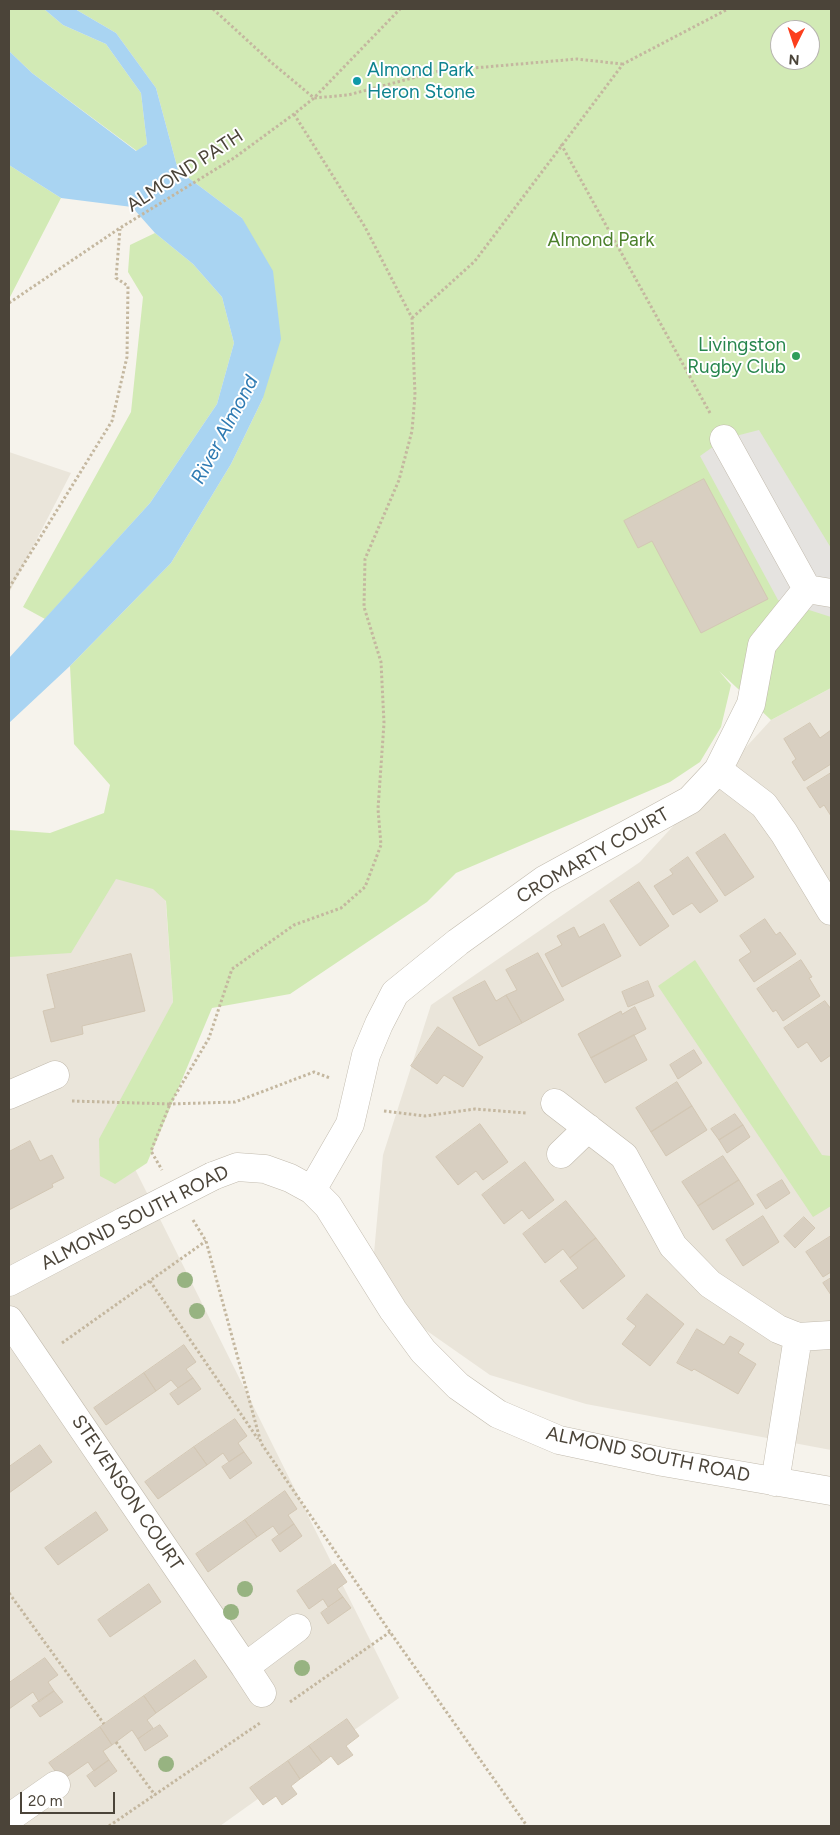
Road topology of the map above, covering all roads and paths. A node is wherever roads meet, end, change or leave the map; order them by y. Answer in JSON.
{"nodes":[{"id":1,"x":212,"y":9,"type":"edge"},
{"id":2,"x":400,"y":9,"type":"edge"},
{"id":3,"x":728,"y":9,"type":"edge"},
{"id":4,"x":623,"y":64,"type":"junction"},
{"id":5,"x":314,"y":98,"type":"junction"},
{"id":6,"x":294,"y":114,"type":"junction"},
{"id":7,"x":561,"y":144,"type":"junction"},
{"id":8,"x":120,"y":228,"type":"junction"},
{"id":9,"x":9,"y":303,"type":"edge"},
{"id":10,"x":412,"y":318,"type":"junction"},
{"id":11,"x":724,"y":439,"type":"joint"},
{"id":12,"x":9,"y":588,"type":"edge"},
{"id":13,"x":819,"y":591,"type":"edge"},
{"id":14,"x":718,"y":770,"type":"junction"},
{"id":15,"x":831,"y":911,"type":"edge"},
{"id":16,"x":55,"y":1075,"type":"dead end"},
{"id":17,"x":9,"y":1096,"type":"edge"},
{"id":18,"x":357,"y":1097,"type":"junction"},
{"id":19,"x":66,"y":1101,"type":"dead end"},
{"id":20,"x":555,"y":1103,"type":"joint"},
{"id":21,"x":170,"y":1104,"type":"junction"},
{"id":22,"x":588,"y":1128,"type":"junction"},
{"id":23,"x":561,"y":1154,"type":"dead end"},
{"id":24,"x":166,"y":1176,"type":"dead end"},
{"id":25,"x":312,"y":1190,"type":"junction"},
{"id":26,"x":191,"y":1217,"type":"dead end"},
{"id":27,"x":206,"y":1241,"type":"junction"},
{"id":28,"x":150,"y":1280,"type":"junction"},
{"id":29,"x":9,"y":1282,"type":"edge"},
{"id":30,"x":9,"y":1320,"type":"edge"},
{"id":31,"x":831,"y":1335,"type":"edge"},
{"id":32,"x":798,"y":1337,"type":"junction"},
{"id":33,"x":37,"y":1361,"type":"junction"},
{"id":34,"x":261,"y":1443,"type":"junction"},
{"id":35,"x":775,"y":1482,"type":"junction"},
{"id":36,"x":831,"y":1492,"type":"edge"},
{"id":37,"x":9,"y":1593,"type":"edge"},
{"id":38,"x":297,"y":1628,"type":"dead end"},
{"id":39,"x":390,"y":1632,"type":"junction"},
{"id":40,"x":244,"y":1667,"type":"junction"},
{"id":41,"x":271,"y":1706,"type":"junction"},
{"id":42,"x":104,"y":1724,"type":"dead end"},
{"id":43,"x":116,"y":1742,"type":"dead end"},
{"id":44,"x":56,"y":1786,"type":"dead end"},
{"id":45,"x":155,"y":1795,"type":"junction"},
{"id":46,"x":9,"y":1818,"type":"edge"},
{"id":47,"x":109,"y":1826,"type":"edge"},
{"id":48,"x":528,"y":1826,"type":"edge"}],
"edges":[{"from":1,"to":5,"type":"path"},
{"from":2,"to":5,"type":"path","name":"ALMOND PATH"},
{"from":3,"to":4,"type":"path"},
{"from":4,"to":5,"type":"path"},
{"from":4,"to":7,"type":"path"},
{"from":5,"to":6,"type":"path","name":"ALMOND PATH"},
{"from":6,"to":8,"type":"path","name":"ALMOND PATH"},
{"from":6,"to":10,"type":"path"},
{"from":7,"to":10,"type":"path"},
{"from":7,"to":11,"type":"path"},
{"from":8,"to":9,"type":"path"},
{"from":8,"to":12,"type":"path","name":"ALMOND PATH"},
{"from":10,"to":21,"type":"path"},
{"from":11,"to":13,"type":"street"},
{"from":13,"to":14,"type":"street","name":"CROMARTY COURT"},
{"from":14,"to":15,"type":"street"},
{"from":14,"to":18,"type":"street","name":"CROMARTY COURT"},
{"from":16,"to":17,"type":"street"},
{"from":18,"to":20,"type":"path"},
{"from":18,"to":21,"type":"path"},
{"from":18,"to":25,"type":"street","name":"CROMARTY COURT"},
{"from":19,"to":21,"type":"path"},
{"from":20,"to":22,"type":"street"},
{"from":21,"to":24,"type":"path"},
{"from":22,"to":23,"type":"street"},
{"from":22,"to":32,"type":"street"},
{"from":25,"to":29,"type":"street","name":"ALMOND SOUTH ROAD","bridge":true},
{"from":25,"to":35,"type":"street","name":"ALMOND SOUTH ROAD"},
{"from":26,"to":27,"type":"path"},
{"from":27,"to":28,"type":"path"},
{"from":27,"to":34,"type":"path"},
{"from":28,"to":33,"type":"path"},
{"from":28,"to":34,"type":"path"},
{"from":30,"to":33,"type":"street","name":"STEVENSON COURT"},
{"from":31,"to":32,"type":"street"},
{"from":32,"to":35,"type":"street"},
{"from":33,"to":40,"type":"street","name":"STEVENSON COURT"},
{"from":34,"to":39,"type":"path"},
{"from":35,"to":36,"type":"street","name":"ALMOND SOUTH ROAD"},
{"from":37,"to":42,"type":"path"},
{"from":38,"to":40,"type":"street"},
{"from":39,"to":41,"type":"path"},
{"from":39,"to":48,"type":"path"},
{"from":40,"to":41,"type":"street","name":"STEVENSON COURT"},
{"from":41,"to":45,"type":"path"},
{"from":43,"to":45,"type":"path"},
{"from":44,"to":46,"type":"street"},
{"from":45,"to":47,"type":"path"}]}
